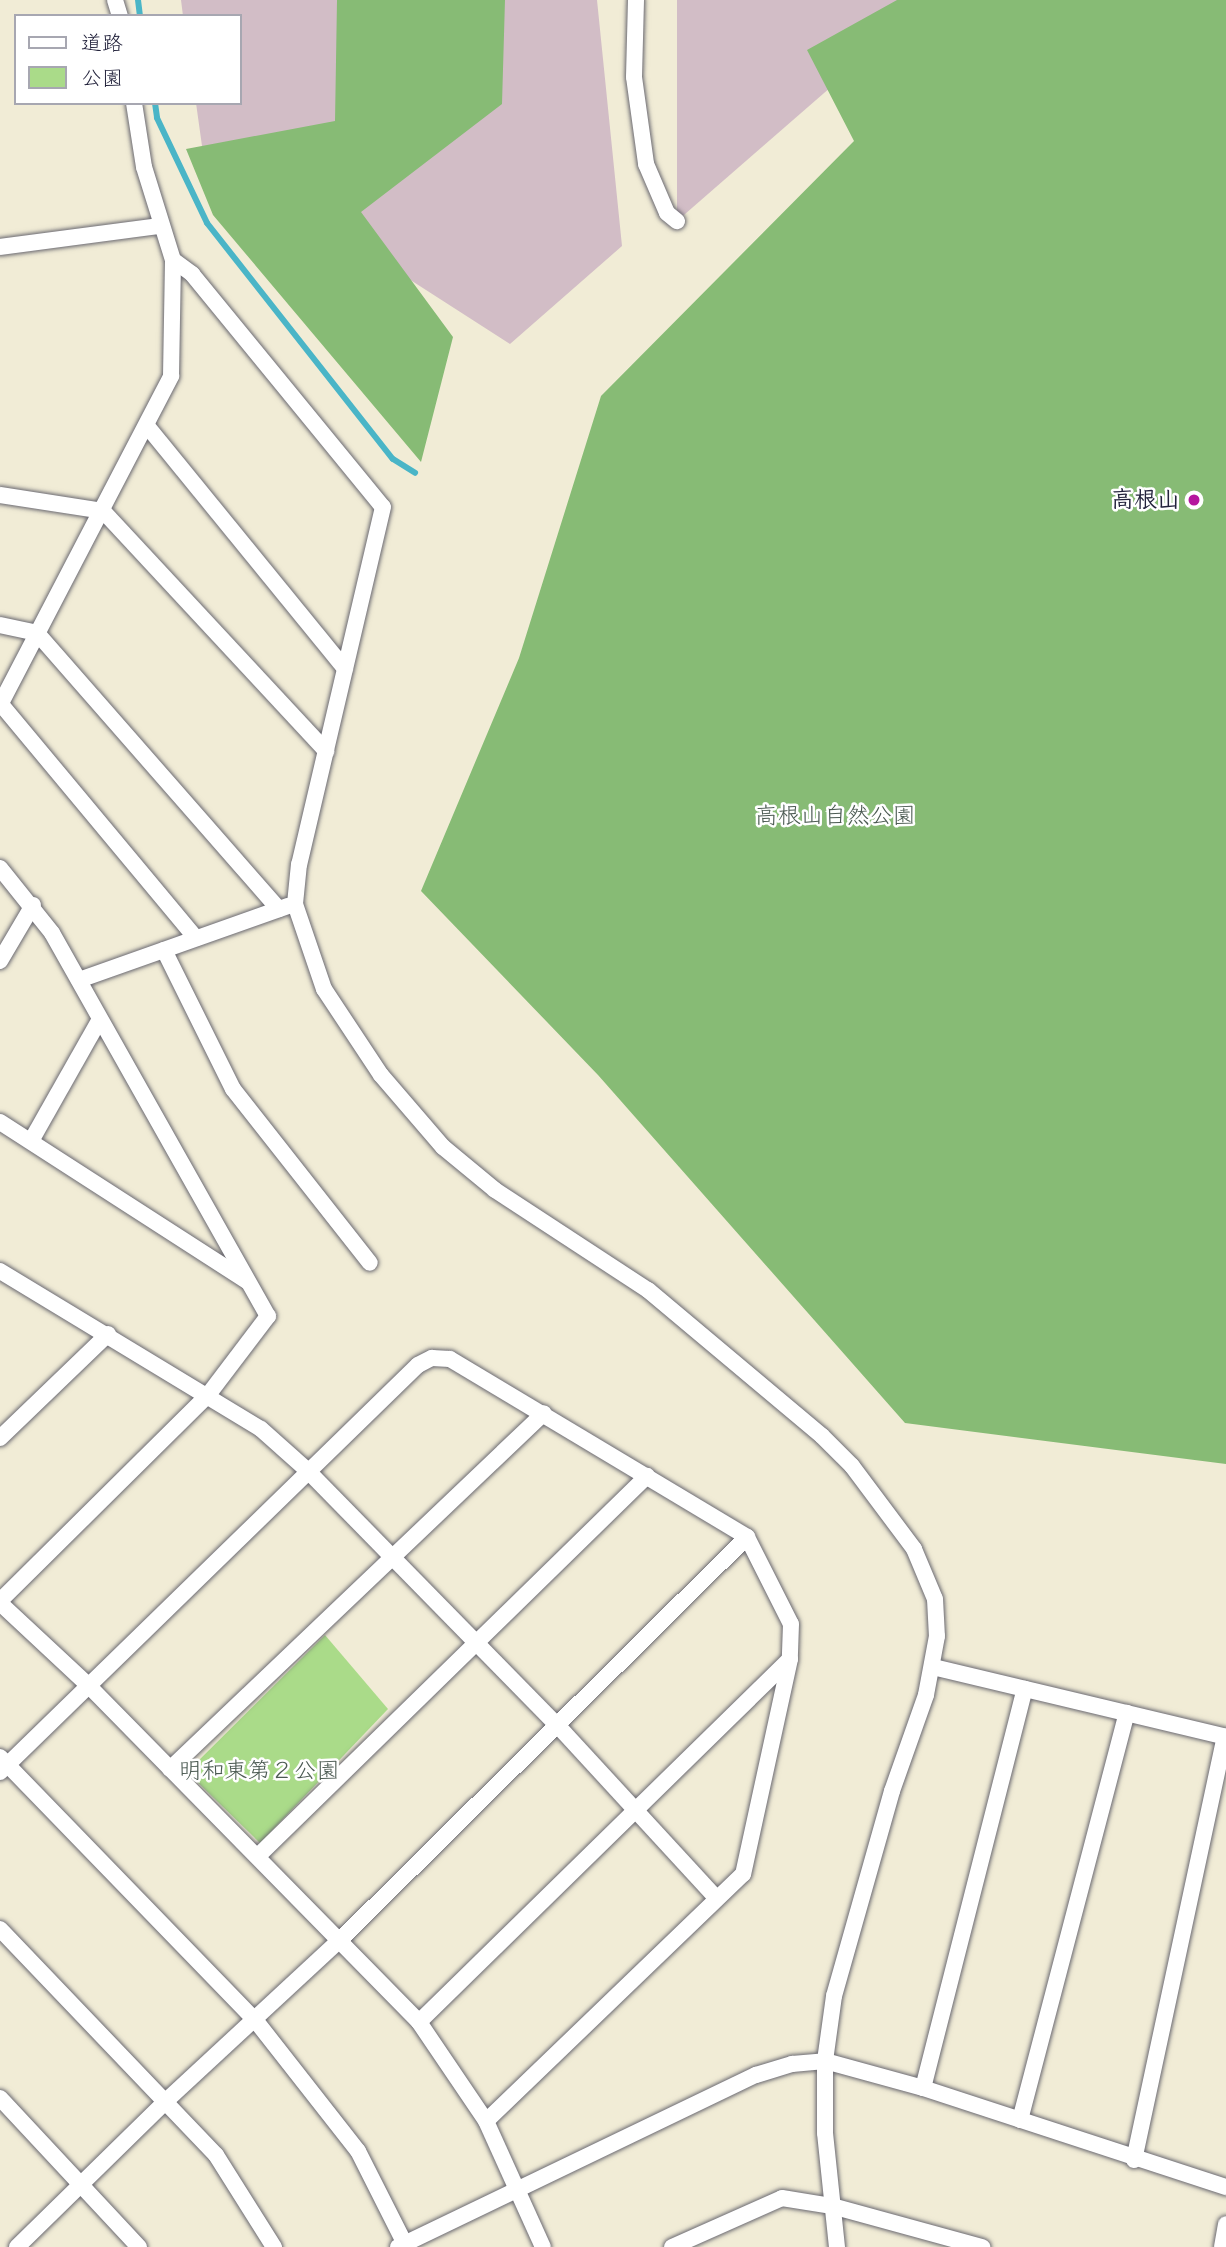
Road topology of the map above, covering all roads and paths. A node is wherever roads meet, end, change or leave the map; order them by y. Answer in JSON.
{"nodes":[{"id":1,"x":636,"y":0,"type":"edge"},
{"id":2,"x":134,"y":105,"type":"edge"},
{"id":3,"x":677,"y":222,"type":"dead end"},
{"id":4,"x":160,"y":226,"type":"junction"},
{"id":5,"x":0,"y":247,"type":"edge"},
{"id":6,"x":173,"y":260,"type":"junction"},
{"id":7,"x":147,"y":426,"type":"junction"},
{"id":8,"x":0,"y":495,"type":"edge"},
{"id":9,"x":103,"y":511,"type":"junction"},
{"id":10,"x":0,"y":625,"type":"edge"},
{"id":11,"x":37,"y":633,"type":"junction"},
{"id":12,"x":345,"y":669,"type":"junction"},
{"id":13,"x":0,"y":704,"type":"edge"},
{"id":14,"x":326,"y":751,"type":"junction"},
{"id":15,"x":0,"y":868,"type":"edge"},
{"id":16,"x":33,"y":905,"type":"junction"},
{"id":17,"x":287,"y":906,"type":"junction"},
{"id":18,"x":196,"y":938,"type":"junction"},
{"id":19,"x":164,"y":950,"type":"junction"},
{"id":20,"x":0,"y":961,"type":"edge"},
{"id":21,"x":79,"y":980,"type":"junction"},
{"id":22,"x":99,"y":1021,"type":"junction"},
{"id":23,"x":0,"y":1122,"type":"edge"},
{"id":24,"x":31,"y":1142,"type":"junction"},
{"id":25,"x":370,"y":1263,"type":"dead end"},
{"id":26,"x":1,"y":1273,"type":"edge"},
{"id":27,"x":249,"y":1282,"type":"junction"},
{"id":28,"x":108,"y":1334,"type":"junction"},
{"id":29,"x":208,"y":1395,"type":"junction"},
{"id":30,"x":544,"y":1413,"type":"junction"},
{"id":31,"x":0,"y":1438,"type":"edge"},
{"id":32,"x":308,"y":1471,"type":"junction"},
{"id":33,"x":647,"y":1476,"type":"junction"},
{"id":34,"x":747,"y":1537,"type":"junction"},
{"id":35,"x":392,"y":1556,"type":"junction"},
{"id":36,"x":0,"y":1602,"type":"edge"},
{"id":37,"x":474,"y":1641,"type":"junction"},
{"id":38,"x":790,"y":1659,"type":"junction"},
{"id":39,"x":933,"y":1667,"type":"junction"},
{"id":40,"x":87,"y":1684,"type":"junction"},
{"id":41,"x":1025,"y":1689,"type":"junction"},
{"id":42,"x":1127,"y":1713,"type":"junction"},
{"id":43,"x":559,"y":1727,"type":"junction"},
{"id":44,"x":1226,"y":1737,"type":"edge"},
{"id":45,"x":3,"y":1764,"type":"edge"},
{"id":46,"x":170,"y":1769,"type":"junction"},
{"id":47,"x":633,"y":1810,"type":"junction"},
{"id":48,"x":258,"y":1856,"type":"junction"},
{"id":49,"x":716,"y":1898,"type":"junction"},
{"id":50,"x":0,"y":1929,"type":"edge"},
{"id":51,"x":338,"y":1941,"type":"junction"},
{"id":52,"x":256,"y":2021,"type":"junction"},
{"id":53,"x":419,"y":2022,"type":"junction"},
{"id":54,"x":825,"y":2061,"type":"junction"},
{"id":55,"x":923,"y":2088,"type":"junction"},
{"id":56,"x":0,"y":2098,"type":"edge"},
{"id":57,"x":166,"y":2101,"type":"junction"},
{"id":58,"x":1020,"y":2120,"type":"junction"},
{"id":59,"x":486,"y":2121,"type":"junction"},
{"id":60,"x":1134,"y":2160,"type":"junction"},
{"id":61,"x":81,"y":2181,"type":"junction"},
{"id":62,"x":1226,"y":2187,"type":"edge"},
{"id":63,"x":515,"y":2190,"type":"junction"},
{"id":64,"x":832,"y":2206,"type":"junction"},
{"id":65,"x":1226,"y":2224,"type":"edge"},
{"id":66,"x":402,"y":2245,"type":"edge"},
{"id":67,"x":18,"y":2247,"type":"edge"},
{"id":68,"x":139,"y":2247,"type":"edge"},
{"id":69,"x":274,"y":2247,"type":"edge"},
{"id":70,"x":543,"y":2247,"type":"edge"},
{"id":71,"x":672,"y":2247,"type":"edge"},
{"id":72,"x":837,"y":2247,"type":"edge"},
{"id":73,"x":982,"y":2247,"type":"edge"},
{"id":74,"x":1222,"y":2247,"type":"edge"}],
"edges":[{"from":1,"to":3,"type":"street"},
{"from":2,"to":4,"type":"street"},
{"from":4,"to":5,"type":"street"},
{"from":4,"to":6,"type":"street"},
{"from":6,"to":7,"type":"street"},
{"from":6,"to":12,"type":"street"},
{"from":7,"to":9,"type":"street"},
{"from":7,"to":12,"type":"street"},
{"from":8,"to":9,"type":"street"},
{"from":9,"to":11,"type":"street"},
{"from":9,"to":14,"type":"street"},
{"from":10,"to":11,"type":"street"},
{"from":11,"to":13,"type":"street"},
{"from":11,"to":17,"type":"street"},
{"from":12,"to":14,"type":"street"},
{"from":13,"to":18,"type":"street"},
{"from":14,"to":17,"type":"street"},
{"from":15,"to":16,"type":"street"},
{"from":16,"to":20,"type":"street"},
{"from":16,"to":21,"type":"street"},
{"from":17,"to":18,"type":"street"},
{"from":17,"to":39,"type":"street"},
{"from":18,"to":19,"type":"street"},
{"from":19,"to":21,"type":"street"},
{"from":19,"to":25,"type":"street"},
{"from":21,"to":22,"type":"street"},
{"from":22,"to":24,"type":"street"},
{"from":22,"to":27,"type":"street"},
{"from":23,"to":24,"type":"street"},
{"from":24,"to":27,"type":"street"},
{"from":26,"to":28,"type":"street"},
{"from":27,"to":29,"type":"street"},
{"from":28,"to":29,"type":"street"},
{"from":28,"to":31,"type":"street"},
{"from":29,"to":32,"type":"street"},
{"from":29,"to":36,"type":"street"},
{"from":30,"to":32,"type":"street"},
{"from":30,"to":33,"type":"street"},
{"from":30,"to":35,"type":"street"},
{"from":32,"to":35,"type":"street"},
{"from":32,"to":40,"type":"street"},
{"from":33,"to":34,"type":"street"},
{"from":33,"to":37,"type":"street"},
{"from":34,"to":38,"type":"street"},
{"from":34,"to":43,"type":"street"},
{"from":35,"to":37,"type":"street"},
{"from":35,"to":46,"type":"street"},
{"from":36,"to":40,"type":"street"},
{"from":37,"to":43,"type":"street"},
{"from":37,"to":48,"type":"street"},
{"from":38,"to":47,"type":"street"},
{"from":38,"to":49,"type":"street"},
{"from":39,"to":41,"type":"street"},
{"from":39,"to":54,"type":"street"},
{"from":40,"to":45,"type":"street"},
{"from":40,"to":46,"type":"street"},
{"from":41,"to":42,"type":"street"},
{"from":41,"to":55,"type":"street"},
{"from":42,"to":44,"type":"street"},
{"from":42,"to":58,"type":"street"},
{"from":43,"to":47,"type":"street"},
{"from":43,"to":51,"type":"street"},
{"from":44,"to":60,"type":"street"},
{"from":45,"to":52,"type":"street"},
{"from":46,"to":48,"type":"street"},
{"from":47,"to":49,"type":"street"},
{"from":47,"to":53,"type":"street"},
{"from":48,"to":51,"type":"street"},
{"from":49,"to":59,"type":"street"},
{"from":50,"to":57,"type":"street"},
{"from":51,"to":52,"type":"street"},
{"from":51,"to":53,"type":"street"},
{"from":52,"to":57,"type":"street"},
{"from":52,"to":66,"type":"street"},
{"from":53,"to":59,"type":"street"},
{"from":54,"to":55,"type":"street"},
{"from":54,"to":63,"type":"street"},
{"from":54,"to":64,"type":"street"},
{"from":55,"to":58,"type":"street"},
{"from":56,"to":61,"type":"street"},
{"from":57,"to":61,"type":"street"},
{"from":57,"to":69,"type":"street"},
{"from":58,"to":60,"type":"street"},
{"from":59,"to":63,"type":"street"},
{"from":60,"to":62,"type":"street"},
{"from":61,"to":67,"type":"street"},
{"from":61,"to":68,"type":"street"},
{"from":63,"to":66,"type":"street"},
{"from":63,"to":70,"type":"street"},
{"from":64,"to":71,"type":"street"},
{"from":64,"to":72,"type":"street"},
{"from":64,"to":73,"type":"street"},
{"from":65,"to":74,"type":"street"}]}
